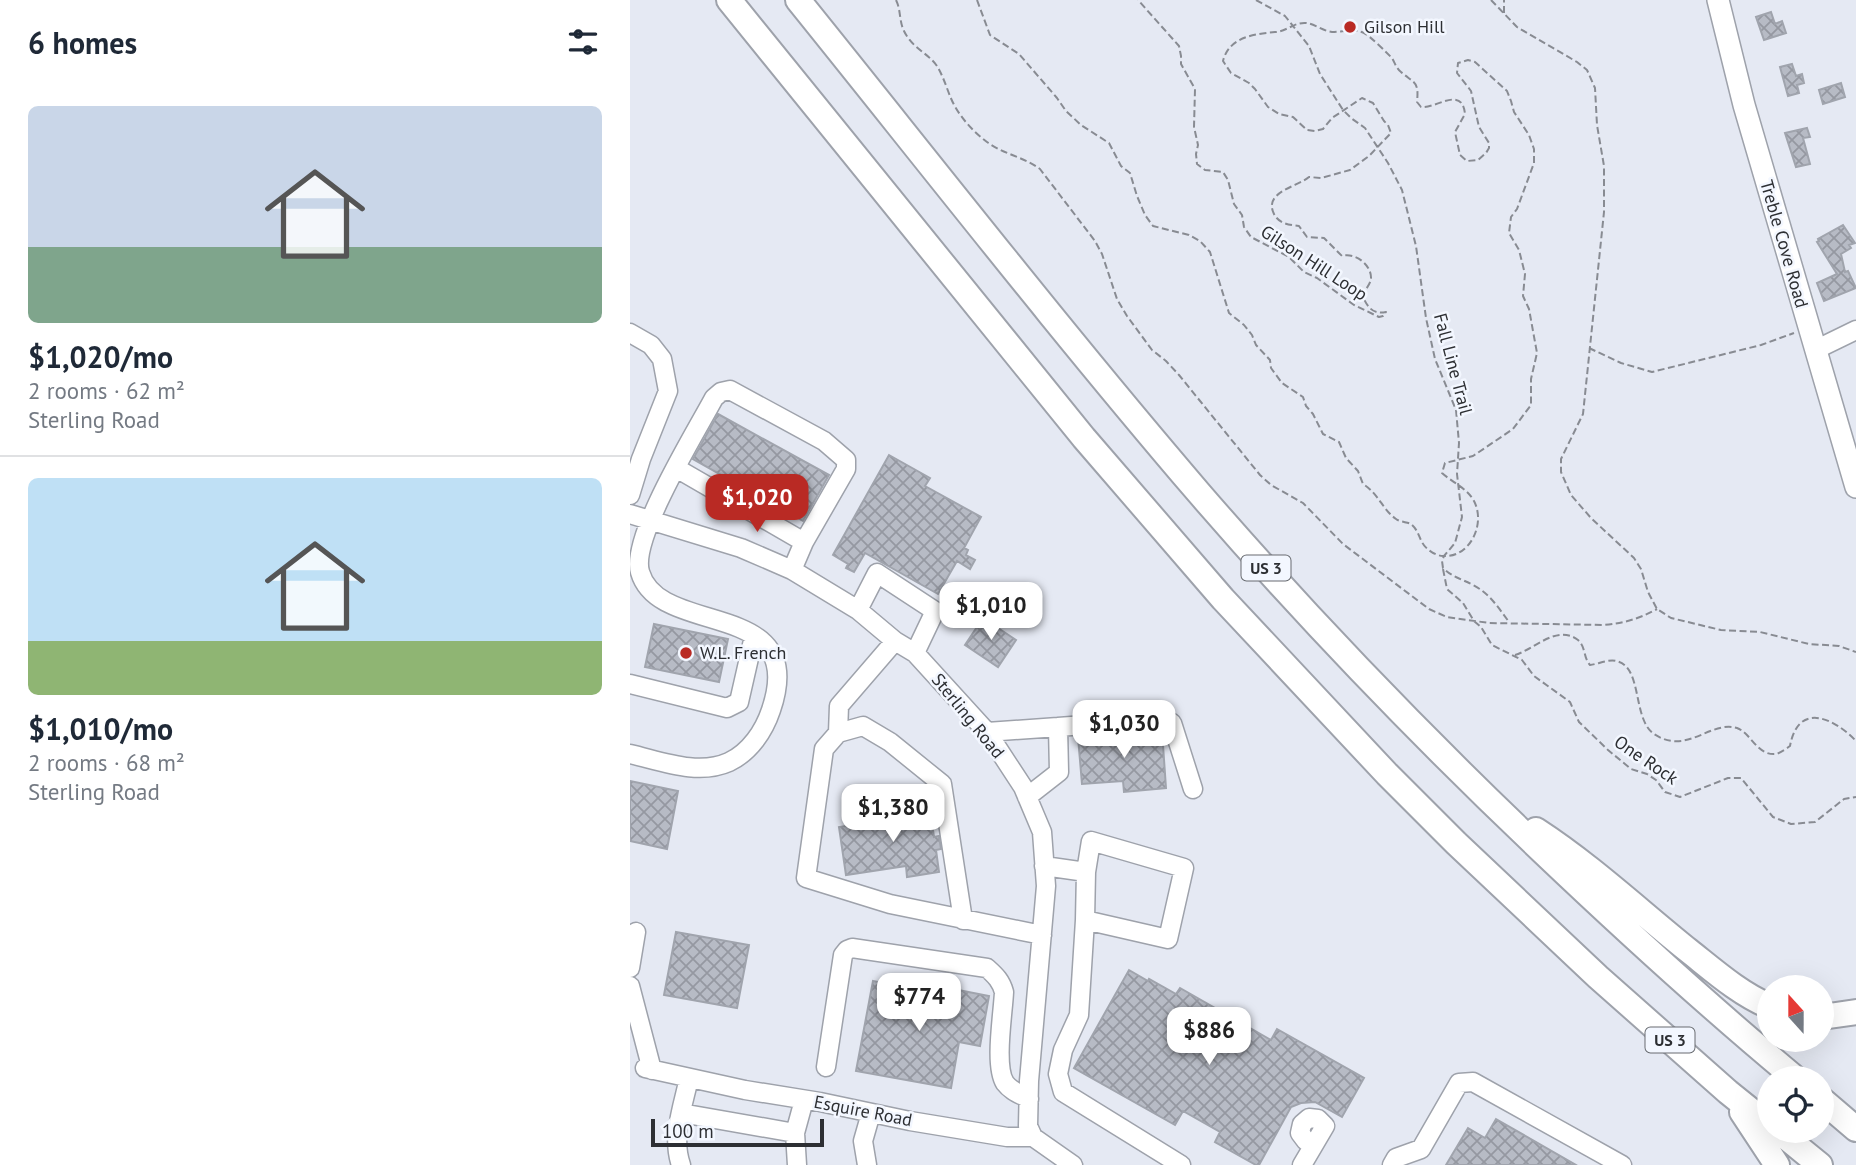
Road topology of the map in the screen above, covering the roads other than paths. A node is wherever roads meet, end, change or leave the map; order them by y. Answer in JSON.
{"nodes":[{"id":1,"x":729,"y":0,"type":"edge"},
{"id":2,"x":798,"y":0,"type":"edge"},
{"id":3,"x":1717,"y":0,"type":"edge"},
{"id":4,"x":1856,"y":330,"type":"edge"},
{"id":5,"x":630,"y":333,"type":"edge"},
{"id":6,"x":1815,"y":350,"type":"junction"},
{"id":7,"x":676,"y":468,"type":"junction"},
{"id":8,"x":1854,"y":475,"type":"edge"},
{"id":9,"x":630,"y":495,"type":"edge"},
{"id":10,"x":630,"y":514,"type":"edge"},
{"id":11,"x":650,"y":521,"type":"junction"},
{"id":12,"x":804,"y":542,"type":"junction"},
{"id":13,"x":793,"y":570,"type":"junction"},
{"id":14,"x":858,"y":610,"type":"junction"},
{"id":15,"x":754,"y":635,"type":"junction"},
{"id":16,"x":895,"y":641,"type":"junction"},
{"id":17,"x":915,"y":653,"type":"junction"},
{"id":18,"x":630,"y":684,"type":"edge"},
{"id":19,"x":1058,"y":727,"type":"junction"},
{"id":20,"x":987,"y":732,"type":"junction"},
{"id":21,"x":838,"y":733,"type":"junction"},
{"id":22,"x":630,"y":754,"type":"edge"},
{"id":23,"x":1193,"y":789,"type":"dead end"},
{"id":24,"x":1027,"y":797,"type":"junction"},
{"id":25,"x":1487,"y":798,"type":"junction"},
{"id":26,"x":1044,"y":866,"type":"junction"},
{"id":27,"x":1086,"y":872,"type":"junction"},
{"id":28,"x":963,"y":920,"type":"junction"},
{"id":29,"x":1085,"y":920,"type":"junction"},
{"id":30,"x":636,"y":932,"type":"dead end"},
{"id":31,"x":1042,"y":935,"type":"junction"},
{"id":32,"x":630,"y":968,"type":"edge"},
{"id":33,"x":630,"y":986,"type":"edge"},
{"id":34,"x":1757,"y":999,"type":"edge"},
{"id":35,"x":1856,"y":1012,"type":"edge"},
{"id":36,"x":1834,"y":1015,"type":"edge"},
{"id":37,"x":1781,"y":1066,"type":"edge"},
{"id":38,"x":826,"y":1067,"type":"dead end"},
{"id":39,"x":690,"y":1078,"type":"junction"},
{"id":40,"x":1728,"y":1092,"type":"junction"},
{"id":41,"x":1028,"y":1099,"type":"junction"},
{"id":42,"x":804,"y":1100,"type":"junction"},
{"id":43,"x":1834,"y":1110,"type":"edge"},
{"id":44,"x":681,"y":1113,"type":"junction"},
{"id":45,"x":870,"y":1113,"type":"junction"},
{"id":46,"x":1757,"y":1115,"type":"edge"},
{"id":47,"x":1856,"y":1129,"type":"edge"},
{"id":48,"x":795,"y":1133,"type":"junction"},
{"id":49,"x":1033,"y":1138,"type":"junction"},
{"id":50,"x":1315,"y":1142,"type":"dead end"},
{"id":51,"x":1793,"y":1143,"type":"edge"},
{"id":52,"x":1423,"y":1157,"type":"edge"},
{"id":53,"x":681,"y":1165,"type":"edge"},
{"id":54,"x":797,"y":1165,"type":"edge"},
{"id":55,"x":867,"y":1165,"type":"edge"},
{"id":56,"x":1073,"y":1165,"type":"edge"},
{"id":57,"x":1181,"y":1165,"type":"edge"},
{"id":58,"x":1302,"y":1165,"type":"edge"},
{"id":59,"x":1392,"y":1165,"type":"edge"},
{"id":60,"x":1622,"y":1165,"type":"edge"},
{"id":61,"x":1777,"y":1165,"type":"edge"},
{"id":62,"x":1819,"y":1165,"type":"edge"}],
"edges":[{"from":1,"to":40,"type":"highway","number":"US 3"},
{"from":2,"to":25,"type":"highway","number":"US 3"},
{"from":3,"to":6,"type":"main road","name":"Treble Cove Road"},
{"from":4,"to":6,"type":"street"},
{"from":5,"to":9,"type":"street"},
{"from":6,"to":8,"type":"main road","name":"Treble Cove Road"},
{"from":7,"to":11,"type":"street"},
{"from":7,"to":12,"type":"street"},
{"from":7,"to":12,"type":"street"},
{"from":10,"to":11,"type":"street","name":"Sterling Road"},
{"from":11,"to":13,"type":"street","name":"Sterling Road"},
{"from":11,"to":15,"type":"street"},
{"from":12,"to":13,"type":"street"},
{"from":13,"to":14,"type":"street","name":"Sterling Road"},
{"from":14,"to":16,"type":"street","name":"Sterling Road"},
{"from":14,"to":17,"type":"street"},
{"from":15,"to":18,"type":"street"},
{"from":15,"to":22,"type":"street"},
{"from":16,"to":17,"type":"street","name":"Sterling Road"},
{"from":16,"to":21,"type":"street"},
{"from":17,"to":20,"type":"street","name":"Sterling Road"},
{"from":19,"to":20,"type":"street"},
{"from":19,"to":23,"type":"street"},
{"from":19,"to":24,"type":"street"},
{"from":20,"to":24,"type":"street","name":"Sterling Road"},
{"from":21,"to":28,"type":"street"},
{"from":21,"to":28,"type":"street"},
{"from":24,"to":26,"type":"street","name":"Sterling Road"},
{"from":25,"to":34,"type":"highway"},
{"from":25,"to":37,"type":"highway","number":"US 3"},
{"from":26,"to":27,"type":"street"},
{"from":26,"to":31,"type":"street","name":"Sterling Road"},
{"from":27,"to":29,"type":"street"},
{"from":27,"to":29,"type":"street"},
{"from":28,"to":31,"type":"street"},
{"from":29,"to":57,"type":"street"},
{"from":30,"to":32,"type":"street"},
{"from":31,"to":41,"type":"street","name":"Sterling Road"},
{"from":33,"to":39,"type":"street","name":"Esquire Road"},
{"from":35,"to":36,"type":"highway"},
{"from":38,"to":41,"type":"street"},
{"from":39,"to":42,"type":"street","name":"Esquire Road"},
{"from":39,"to":44,"type":"street"},
{"from":40,"to":46,"type":"highway","number":"US 3"},
{"from":40,"to":61,"type":"highway"},
{"from":41,"to":49,"type":"street","name":"Sterling Road"},
{"from":42,"to":45,"type":"street","name":"Esquire Road"},
{"from":42,"to":48,"type":"street"},
{"from":43,"to":47,"type":"highway"},
{"from":44,"to":48,"type":"street"},
{"from":44,"to":53,"type":"street"},
{"from":45,"to":49,"type":"street","name":"Esquire Road"},
{"from":45,"to":55,"type":"street"},
{"from":48,"to":54,"type":"street"},
{"from":49,"to":56,"type":"street","name":"Esquire Road"},
{"from":50,"to":58,"type":"street"},
{"from":51,"to":62,"type":"highway"},
{"from":52,"to":59,"type":"street"},
{"from":52,"to":60,"type":"street"}]}
